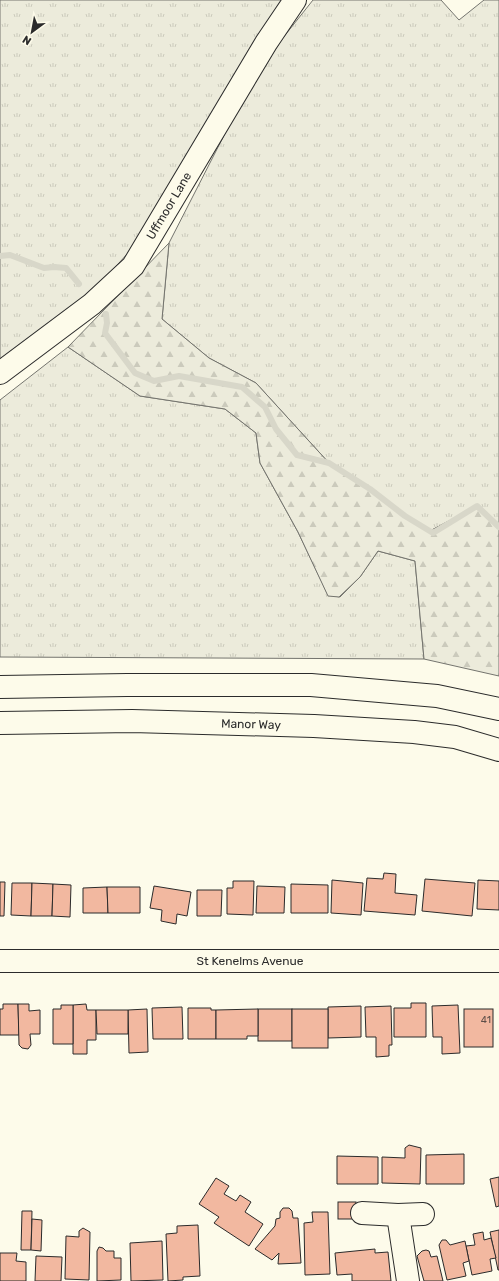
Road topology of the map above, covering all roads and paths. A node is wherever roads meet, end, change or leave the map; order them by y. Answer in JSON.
{"nodes":[{"id":1,"x":295,"y":0,"type":"edge"},
{"id":2,"x":0,"y":373,"type":"edge"},
{"id":3,"x":0,"y":687,"type":"edge"},
{"id":4,"x":499,"y":709,"type":"edge"},
{"id":5,"x":0,"y":723,"type":"edge"},
{"id":6,"x":499,"y":750,"type":"edge"},
{"id":7,"x":0,"y":961,"type":"edge"},
{"id":8,"x":499,"y":961,"type":"edge"},
{"id":9,"x":362,"y":1213,"type":"dead end"},
{"id":10,"x":423,"y":1214,"type":"dead end"},
{"id":11,"x":398,"y":1215,"type":"junction"},
{"id":12,"x":408,"y":1281,"type":"edge"}],
"edges":[{"from":1,"to":2,"type":"main road","name":"Uffmoor Lane"},
{"from":3,"to":4,"type":"main road"},
{"from":5,"to":6,"type":"main road","name":"Manor Way"},
{"from":7,"to":8,"type":"main road","name":"St Kenelms Avenue"},
{"from":9,"to":11,"type":"main road"},
{"from":10,"to":11,"type":"main road"},
{"from":11,"to":12,"type":"main road"}]}
